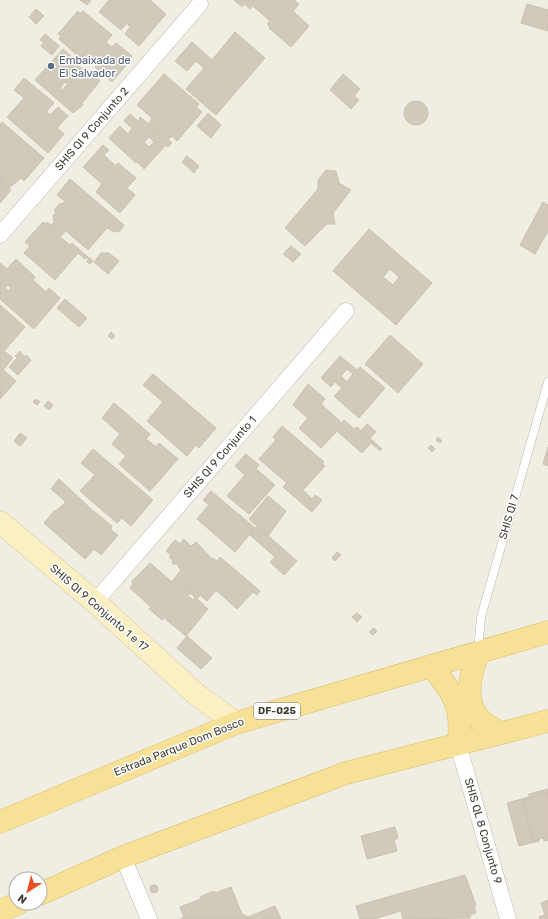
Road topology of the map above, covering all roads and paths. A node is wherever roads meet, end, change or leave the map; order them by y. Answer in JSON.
{"nodes":[{"id":1,"x":200,"y":4,"type":"dead end"},
{"id":2,"x":0,"y":235,"type":"edge"},
{"id":3,"x":346,"y":311,"type":"dead end"},
{"id":4,"x":548,"y":382,"type":"edge"},
{"id":5,"x":0,"y":522,"type":"edge"},
{"id":6,"x":95,"y":602,"type":"junction"},
{"id":7,"x":548,"y":632,"type":"edge"},
{"id":8,"x":478,"y":653,"type":"junction"},
{"id":9,"x":431,"y":666,"type":"junction"},
{"id":10,"x":197,"y":695,"type":"junction"},
{"id":11,"x":548,"y":721,"type":"edge"},
{"id":12,"x":236,"y":723,"type":"junction"},
{"id":13,"x":499,"y":732,"type":"junction"},
{"id":14,"x":206,"y":734,"type":"junction"},
{"id":15,"x":458,"y":744,"type":"junction"},
{"id":16,"x":0,"y":822,"type":"edge"},
{"id":17,"x":123,"y":857,"type":"junction"},
{"id":18,"x":48,"y":890,"type":"edge"},
{"id":19,"x":149,"y":919,"type":"edge"},
{"id":20,"x":508,"y":919,"type":"edge"}],
"edges":[{"from":1,"to":2,"type":"street","name":"SHIS QI 9 Conjunto 2"},
{"from":3,"to":6,"type":"street","name":"SHIS QI 9 Conjunto 1"},
{"from":4,"to":8,"type":"lane","name":"SHIS QI 7"},
{"from":5,"to":6,"type":"street","name":"SHIS QI 9 Conjunto 1 e 17"},
{"from":6,"to":10,"type":"street","name":"SHIS QI 9 Conjunto 1 e 17"},
{"from":7,"to":8,"type":"main road","name":"Estrada Parque Dom Bosco","number":"DF-025"},
{"from":8,"to":9,"type":"main road","name":"Estrada Parque Dom Bosco","number":"DF-025"},
{"from":8,"to":13,"type":"main road"},
{"from":9,"to":12,"type":"main road","name":"Estrada Parque Dom Bosco","number":"DF-025"},
{"from":9,"to":15,"type":"main road"},
{"from":10,"to":12,"type":"street","name":"SHIS QI 9 Conjunto 1 e 17"},
{"from":10,"to":14,"type":"street","name":"SHIS QI 9 Conjunto 1 e 17"},
{"from":11,"to":13,"type":"main road"},
{"from":12,"to":14,"type":"main road","name":"Estrada Parque Dom Bosco","number":"DF-025"},
{"from":13,"to":15,"type":"main road"},
{"from":14,"to":16,"type":"main road","name":"Estrada Parque Dom Bosco","number":"DF-025"},
{"from":15,"to":17,"type":"main road"},
{"from":15,"to":20,"type":"street","name":"SHIS QL 8 Conjunto 9"},
{"from":17,"to":18,"type":"main road"},
{"from":17,"to":19,"type":"street"}]}
